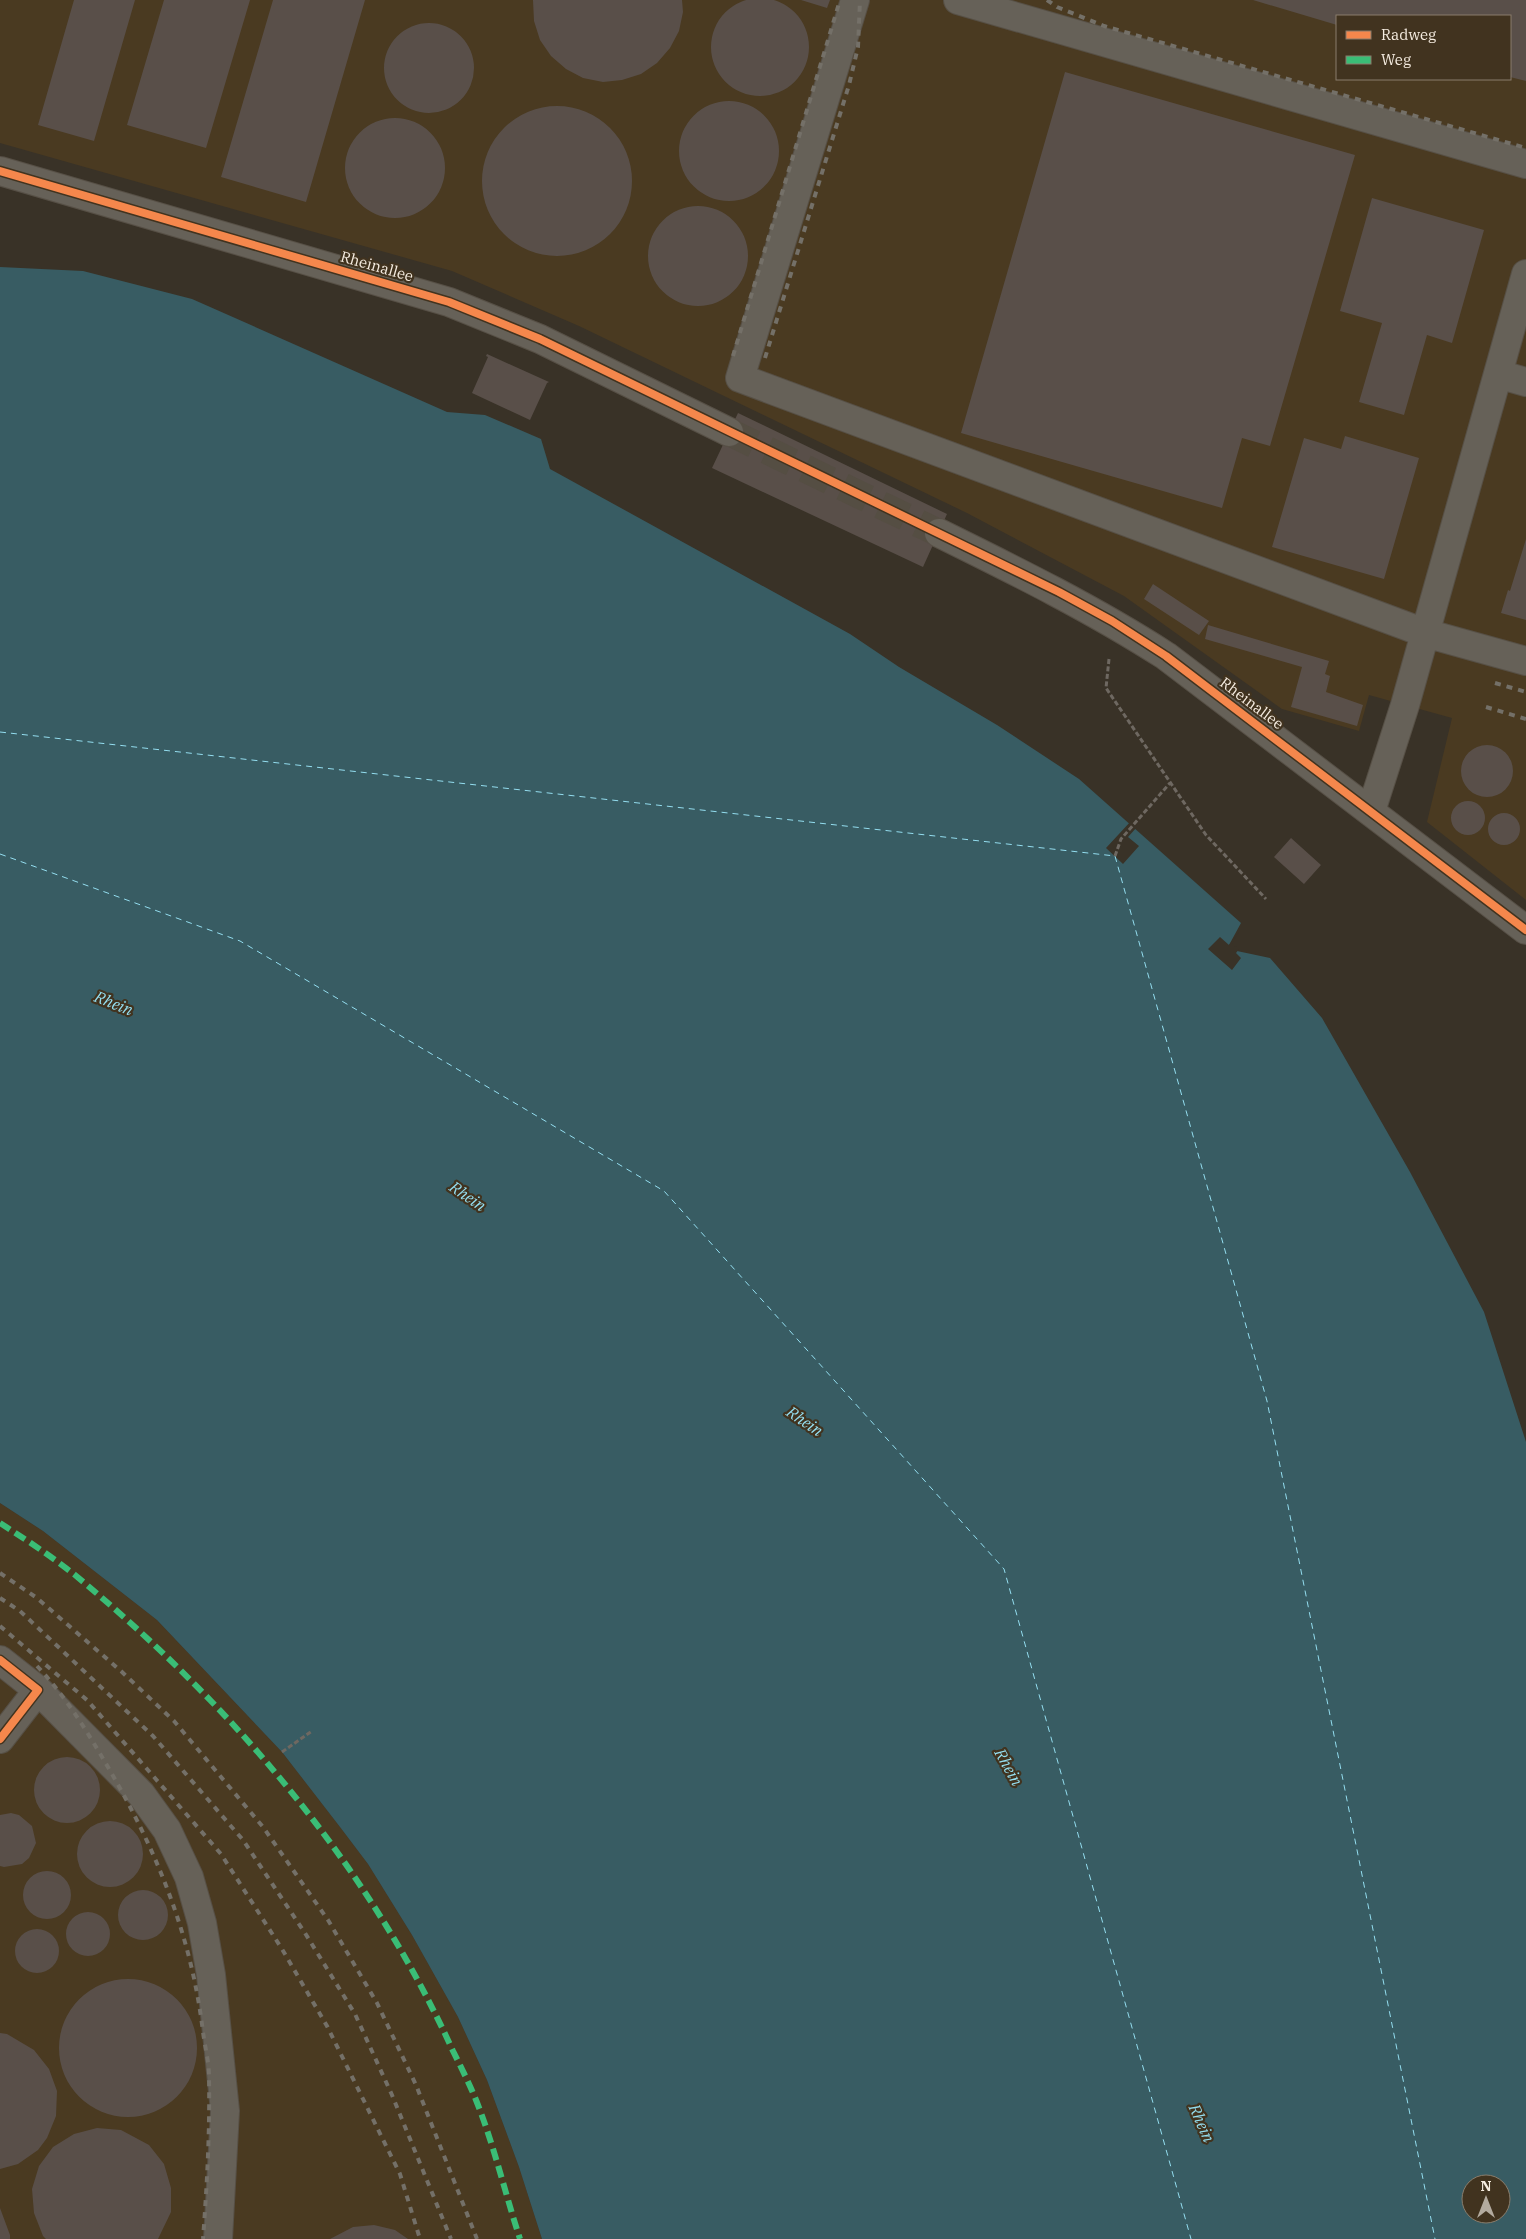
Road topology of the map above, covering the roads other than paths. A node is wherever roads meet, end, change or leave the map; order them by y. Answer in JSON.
{"nodes":[{"id":1,"x":855,"y":0,"type":"edge"},
{"id":2,"x":958,"y":0,"type":"edge"},
{"id":3,"x":1526,"y":164,"type":"edge"},
{"id":4,"x":0,"y":171,"type":"edge"},
{"id":5,"x":1526,"y":274,"type":"edge"},
{"id":6,"x":1498,"y":374,"type":"junction"},
{"id":7,"x":1526,"y":382,"type":"edge"},
{"id":8,"x":729,"y":432,"type":"tunnel mouth"},
{"id":9,"x":939,"y":533,"type":"tunnel mouth"},
{"id":10,"x":1425,"y":633,"type":"junction"},
{"id":11,"x":1526,"y":661,"type":"edge"},
{"id":12,"x":1371,"y":811,"type":"junction"},
{"id":13,"x":1526,"y":930,"type":"edge"},
{"id":14,"x":0,"y":1660,"type":"edge"},
{"id":15,"x":38,"y":1690,"type":"junction"},
{"id":16,"x":0,"y":1739,"type":"edge"},
{"id":17,"x":218,"y":2239,"type":"edge"}],
"edges":[{"from":1,"to":10,"type":"street"},
{"from":2,"to":3,"type":"street"},
{"from":4,"to":8,"type":"street","name":"Rheinallee"},
{"from":5,"to":6,"type":"street"},
{"from":6,"to":7,"type":"street"},
{"from":6,"to":10,"type":"street"},
{"from":9,"to":12,"type":"street","name":"Rheinallee"},
{"from":10,"to":11,"type":"street"},
{"from":10,"to":12,"type":"street"},
{"from":12,"to":13,"type":"street","name":"Rheinallee"},
{"from":14,"to":15,"type":"street"},
{"from":15,"to":16,"type":"street"},
{"from":15,"to":17,"type":"street"}]}
